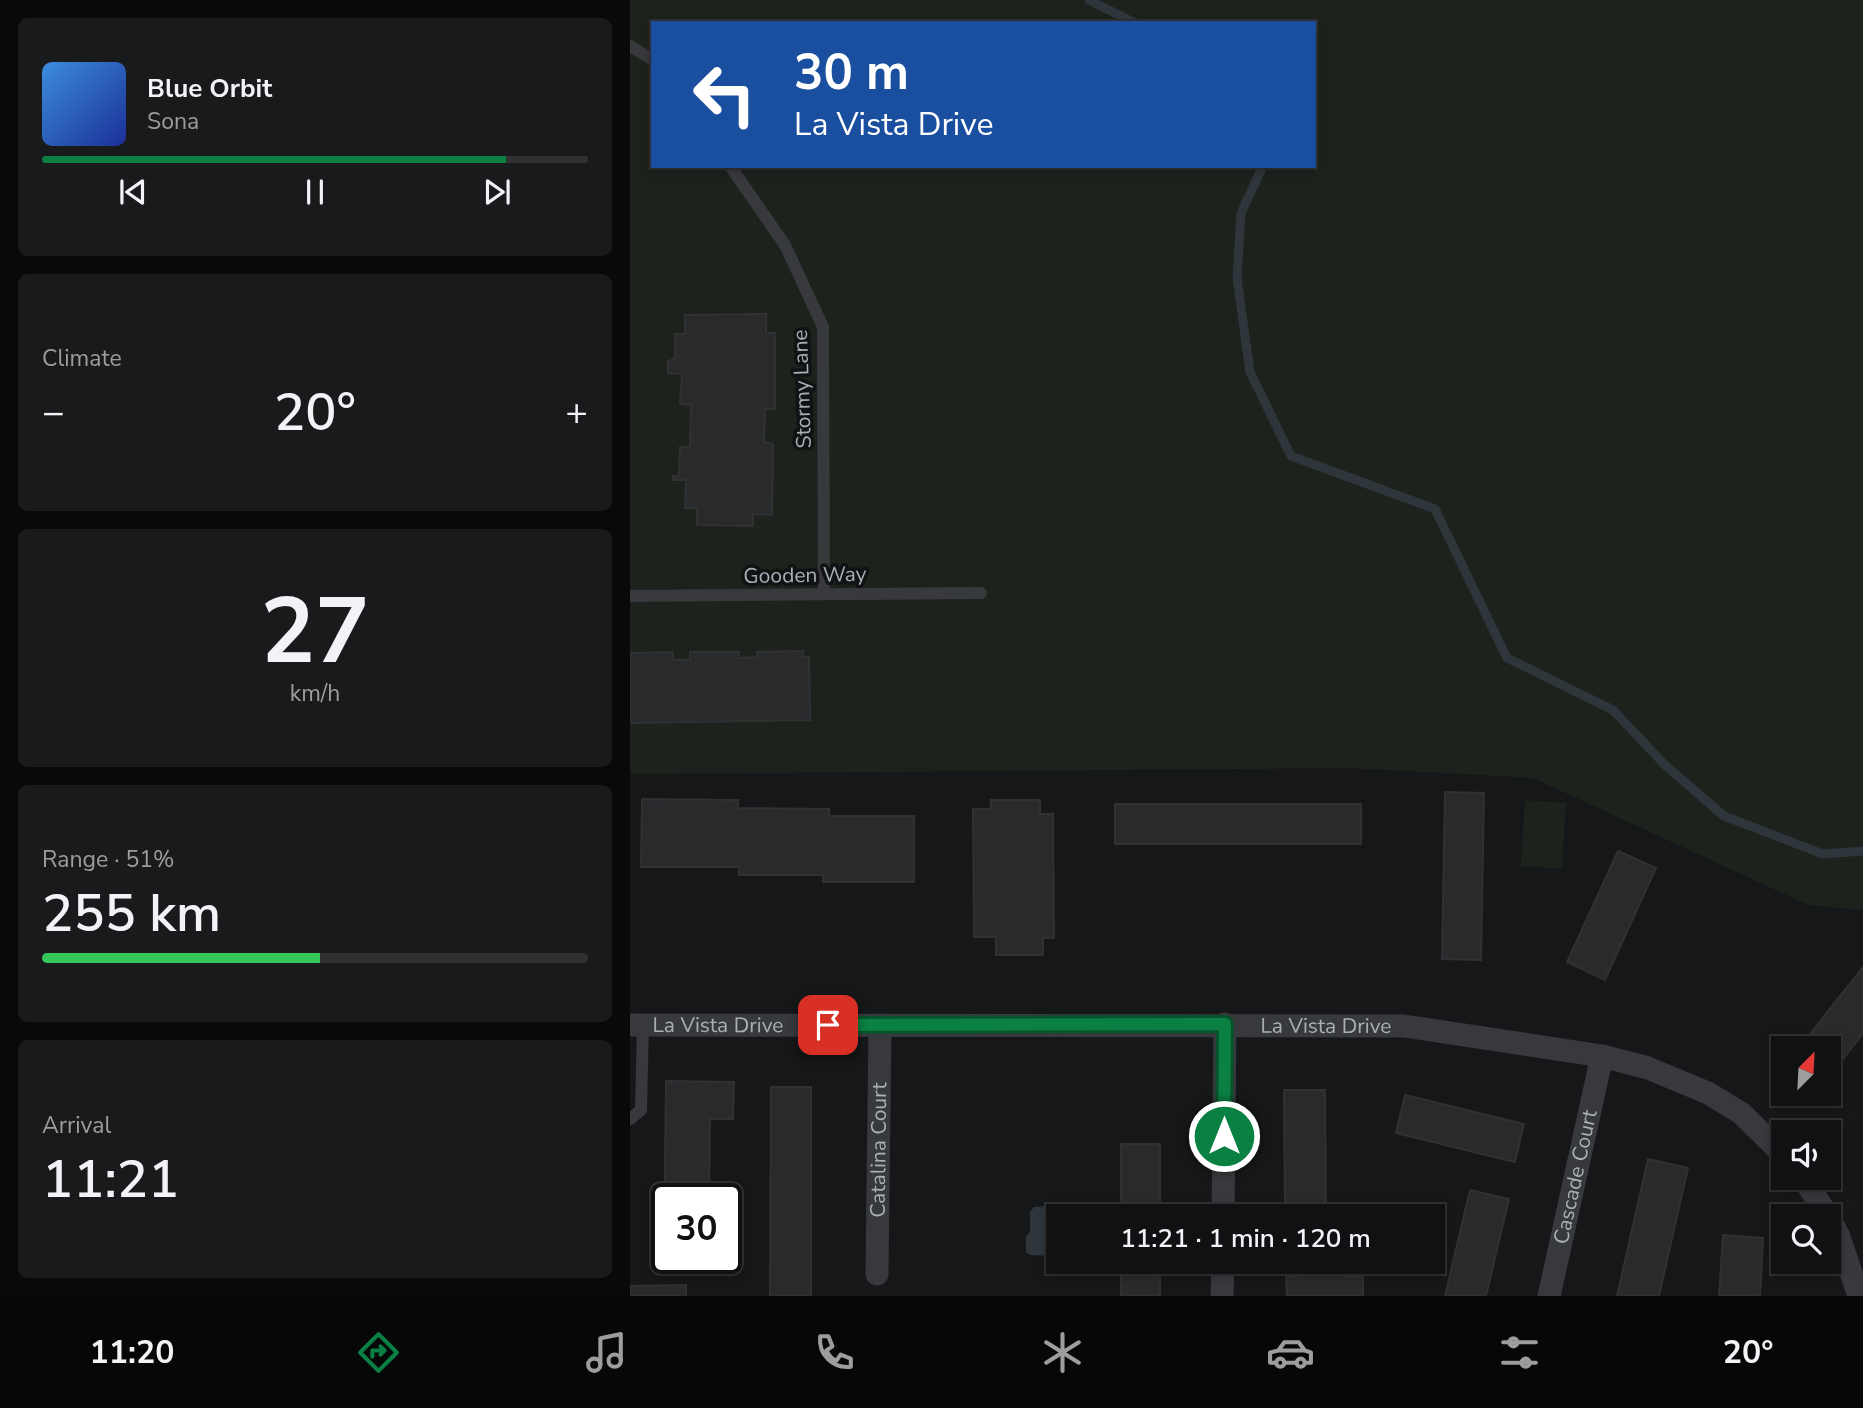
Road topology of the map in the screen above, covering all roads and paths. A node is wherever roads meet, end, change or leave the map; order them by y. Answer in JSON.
{"nodes":[{"id":1,"x":630,"y":46,"type":"edge"},
{"id":2,"x":651,"y":59,"type":"edge"},
{"id":3,"x":731,"y":168,"type":"edge"},
{"id":4,"x":981,"y":593,"type":"dead end"},
{"id":5,"x":824,"y":594,"type":"junction"},
{"id":6,"x":630,"y":596,"type":"edge"},
{"id":7,"x":1225,"y":1024,"type":"junction"},
{"id":8,"x":880,"y":1025,"type":"junction"},
{"id":9,"x":636,"y":1026,"type":"edge"},
{"id":10,"x":1602,"y":1056,"type":"junction"},
{"id":11,"x":630,"y":1119,"type":"edge"},
{"id":12,"x":1771,"y":1142,"type":"edge"},
{"id":13,"x":1223,"y":1204,"type":"edge"},
{"id":14,"x":1841,"y":1243,"type":"edge"},
{"id":15,"x":877,"y":1274,"type":"dead end"},
{"id":16,"x":1223,"y":1274,"type":"edge"},
{"id":17,"x":1223,"y":1296,"type":"edge"},
{"id":18,"x":1549,"y":1296,"type":"edge"},
{"id":19,"x":1859,"y":1296,"type":"edge"}],
"edges":[{"from":1,"to":2,"type":"lane"},
{"from":3,"to":5,"type":"lane","name":"Stormy Lane"},
{"from":4,"to":5,"type":"lane","name":"Gooden Way"},
{"from":5,"to":6,"type":"lane","name":"Gooden Way"},
{"from":7,"to":8,"type":"street","name":"La Vista Drive"},
{"from":7,"to":10,"type":"street","name":"La Vista Drive"},
{"from":7,"to":13,"type":"street"},
{"from":8,"to":9,"type":"street","name":"La Vista Drive"},
{"from":8,"to":15,"type":"street","name":"Catalina Court"},
{"from":9,"to":11,"type":"lane"},
{"from":10,"to":12,"type":"street","name":"La Vista Drive"},
{"from":10,"to":18,"type":"street","name":"Cascade Court"},
{"from":14,"to":19,"type":"street"},
{"from":16,"to":17,"type":"street"}]}
